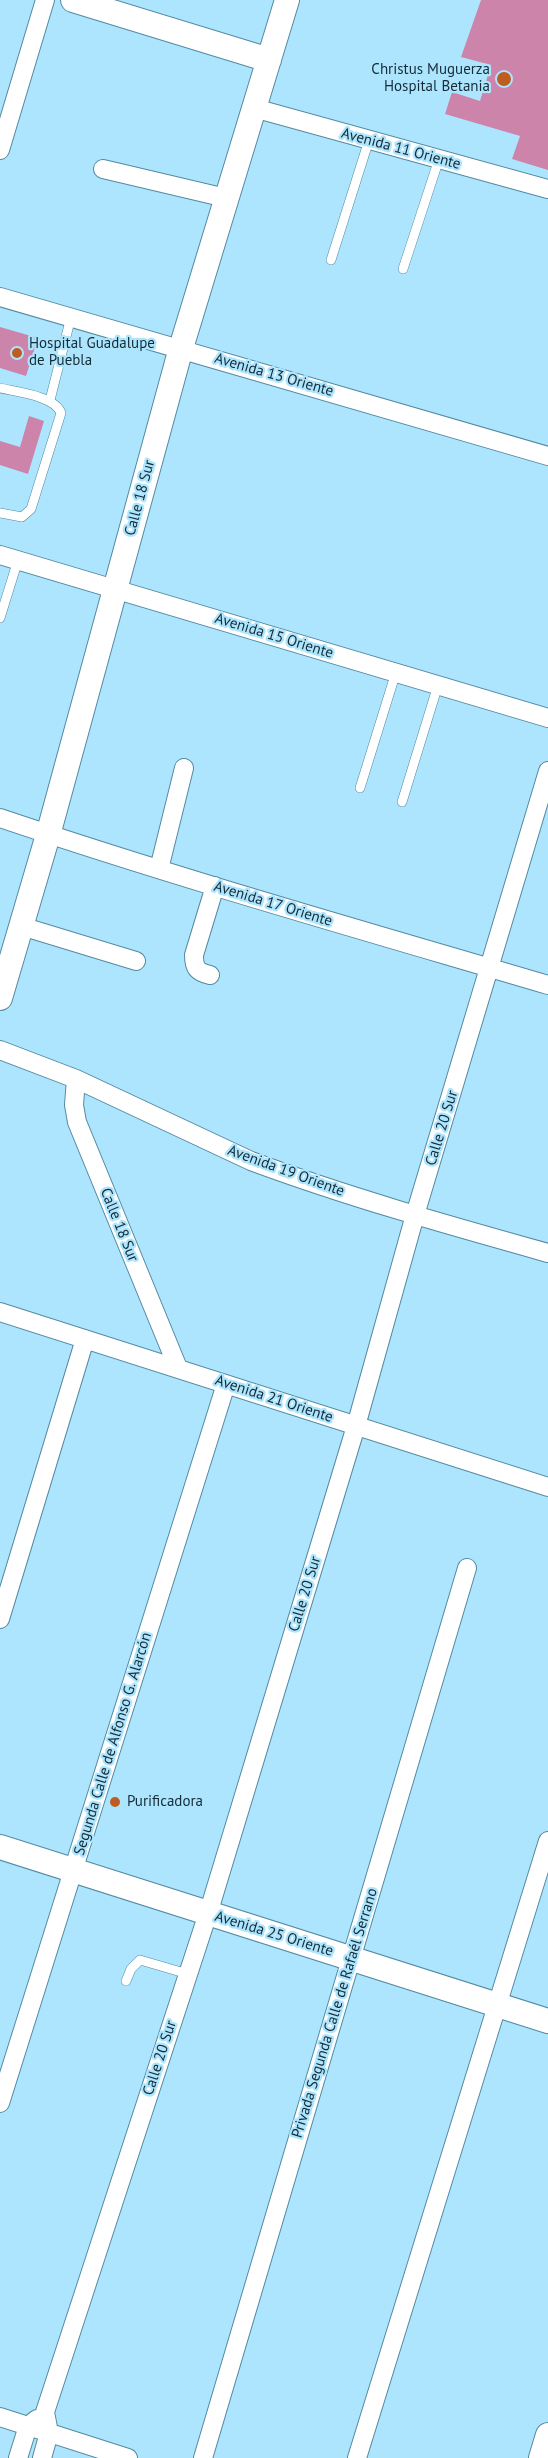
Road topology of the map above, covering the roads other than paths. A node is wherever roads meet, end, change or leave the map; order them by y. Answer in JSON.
{"nodes":[{"id":1,"x":45,"y":0,"type":"edge"},
{"id":2,"x":74,"y":0,"type":"edge"},
{"id":3,"x":287,"y":0,"type":"edge"},
{"id":4,"x":269,"y":60,"type":"junction"},
{"id":5,"x":254,"y":108,"type":"junction"},
{"id":6,"x":369,"y":140,"type":"junction"},
{"id":7,"x":0,"y":150,"type":"edge"},
{"id":8,"x":439,"y":159,"type":"junction"},
{"id":9,"x":103,"y":169,"type":"dead end"},
{"id":10,"x":548,"y":189,"type":"edge"},
{"id":11,"x":226,"y":198,"type":"junction"},
{"id":12,"x":331,"y":260,"type":"dead end"},
{"id":13,"x":403,"y":269,"type":"dead end"},
{"id":14,"x":0,"y":297,"type":"edge"},
{"id":15,"x":71,"y":317,"type":"junction"},
{"id":16,"x":181,"y":348,"type":"junction"},
{"id":17,"x":0,"y":388,"type":"edge"},
{"id":18,"x":50,"y":400,"type":"junction"},
{"id":19,"x":548,"y":456,"type":"edge"},
{"id":20,"x":0,"y":513,"type":"edge"},
{"id":21,"x":0,"y":555,"type":"edge"},
{"id":22,"x":18,"y":560,"type":"junction"},
{"id":23,"x":116,"y":589,"type":"junction"},
{"id":24,"x":0,"y":618,"type":"edge"},
{"id":25,"x":396,"y":672,"type":"junction"},
{"id":26,"x":438,"y":685,"type":"junction"},
{"id":27,"x":548,"y":718,"type":"edge"},
{"id":28,"x":184,"y":768,"type":"dead end"},
{"id":29,"x":548,"y":771,"type":"edge"},
{"id":30,"x":360,"y":788,"type":"dead end"},
{"id":31,"x":402,"y":802,"type":"dead end"},
{"id":32,"x":0,"y":818,"type":"edge"},
{"id":33,"x":48,"y":836,"type":"junction"},
{"id":34,"x":159,"y":869,"type":"junction"},
{"id":35,"x":214,"y":886,"type":"junction"},
{"id":36,"x":21,"y":926,"type":"junction"},
{"id":37,"x":136,"y":961,"type":"dead end"},
{"id":38,"x":490,"y":968,"type":"junction"},
{"id":39,"x":210,"y":975,"type":"dead end"},
{"id":40,"x":548,"y":985,"type":"edge"},
{"id":41,"x":0,"y":998,"type":"edge"},
{"id":42,"x":0,"y":1050,"type":"edge"},
{"id":43,"x":76,"y":1079,"type":"junction"},
{"id":44,"x":415,"y":1215,"type":"junction"},
{"id":45,"x":548,"y":1253,"type":"edge"},
{"id":46,"x":0,"y":1312,"type":"edge"},
{"id":47,"x":85,"y":1339,"type":"junction"},
{"id":48,"x":178,"y":1368,"type":"junction"},
{"id":49,"x":226,"y":1384,"type":"junction"},
{"id":50,"x":356,"y":1426,"type":"junction"},
{"id":51,"x":548,"y":1487,"type":"edge"},
{"id":52,"x":467,"y":1569,"type":"dead end"},
{"id":53,"x":0,"y":1619,"type":"edge"},
{"id":54,"x":548,"y":1841,"type":"edge"},
{"id":55,"x":0,"y":1847,"type":"edge"},
{"id":56,"x":73,"y":1870,"type":"junction"},
{"id":57,"x":207,"y":1913,"type":"junction"},
{"id":58,"x":352,"y":1958,"type":"junction"},
{"id":59,"x":188,"y":1974,"type":"junction"},
{"id":60,"x":126,"y":1981,"type":"dead end"},
{"id":61,"x":498,"y":2005,"type":"junction"},
{"id":62,"x":548,"y":2021,"type":"edge"},
{"id":63,"x":0,"y":2103,"type":"edge"},
{"id":64,"x":45,"y":2412,"type":"junction"},
{"id":65,"x":0,"y":2417,"type":"edge"},
{"id":66,"x":28,"y":2426,"type":"junction"},
{"id":67,"x":49,"y":2433,"type":"junction"},
{"id":68,"x":548,"y":2435,"type":"edge"},
{"id":69,"x":18,"y":2458,"type":"edge"},
{"id":70,"x":42,"y":2458,"type":"edge"},
{"id":71,"x":128,"y":2458,"type":"edge"},
{"id":72,"x":203,"y":2458,"type":"edge"},
{"id":73,"x":357,"y":2458,"type":"edge"},
{"id":74,"x":541,"y":2458,"type":"edge"}],
"edges":[{"from":1,"to":7,"type":"street"},
{"from":2,"to":4,"type":"street"},
{"from":3,"to":4,"type":"street","name":"Calle 18 Sur"},
{"from":4,"to":5,"type":"street","name":"Calle 18 Sur"},
{"from":5,"to":6,"type":"street","name":"Avenida 11 Oriente"},
{"from":5,"to":11,"type":"street","name":"Calle 18 Sur"},
{"from":6,"to":8,"type":"street","name":"Avenida 11 Oriente"},
{"from":6,"to":12,"type":"lane"},
{"from":8,"to":10,"type":"street","name":"Avenida 11 Oriente"},
{"from":8,"to":13,"type":"lane"},
{"from":9,"to":11,"type":"street"},
{"from":11,"to":16,"type":"street","name":"Calle 18 Sur"},
{"from":14,"to":15,"type":"street","name":"Avenida 13 Oriente"},
{"from":15,"to":16,"type":"street","name":"Avenida 13 Oriente"},
{"from":15,"to":18,"type":"lane"},
{"from":16,"to":19,"type":"street","name":"Avenida 13 Oriente"},
{"from":16,"to":23,"type":"street","name":"Calle 18 Sur"},
{"from":17,"to":18,"type":"lane"},
{"from":18,"to":20,"type":"lane"},
{"from":21,"to":22,"type":"street","name":"Avenida 15 Oriente"},
{"from":22,"to":23,"type":"street","name":"Avenida 15 Oriente"},
{"from":22,"to":24,"type":"lane"},
{"from":23,"to":25,"type":"street","name":"Avenida 15 Oriente"},
{"from":23,"to":33,"type":"street","name":"Calle 18 Sur"},
{"from":25,"to":26,"type":"street","name":"Avenida 15 Oriente"},
{"from":25,"to":30,"type":"lane"},
{"from":26,"to":27,"type":"street","name":"Avenida 15 Oriente"},
{"from":26,"to":31,"type":"lane"},
{"from":28,"to":34,"type":"street"},
{"from":29,"to":38,"type":"street","name":"Calle 20 Sur"},
{"from":32,"to":33,"type":"street","name":"Avenida 17 Oriente"},
{"from":33,"to":34,"type":"street","name":"Avenida 17 Oriente"},
{"from":33,"to":36,"type":"street","name":"Calle 18 Sur"},
{"from":34,"to":35,"type":"street","name":"Avenida 17 Oriente"},
{"from":35,"to":38,"type":"street","name":"Avenida 17 Oriente"},
{"from":35,"to":39,"type":"street"},
{"from":36,"to":37,"type":"street"},
{"from":36,"to":41,"type":"street","name":"Calle 18 Sur"},
{"from":38,"to":40,"type":"street","name":"Avenida 17 Oriente"},
{"from":38,"to":44,"type":"street","name":"Calle 20 Sur"},
{"from":42,"to":43,"type":"street","name":"Avenida 19 Oriente"},
{"from":43,"to":44,"type":"street","name":"Avenida 19 Oriente"},
{"from":43,"to":48,"type":"street","name":"Calle 18 Sur"},
{"from":44,"to":45,"type":"street","name":"Avenida 19 Oriente"},
{"from":44,"to":50,"type":"street","name":"Calle 20 Sur"},
{"from":46,"to":47,"type":"street","name":"Avenida 21 Oriente"},
{"from":47,"to":48,"type":"street","name":"Avenida 21 Oriente"},
{"from":47,"to":53,"type":"street"},
{"from":48,"to":49,"type":"street","name":"Avenida 21 Oriente"},
{"from":49,"to":50,"type":"street","name":"Avenida 21 Oriente"},
{"from":49,"to":56,"type":"street","name":"Segunda Calle de Alfonso G. Alarcón"},
{"from":50,"to":51,"type":"street","name":"Avenida 21 Oriente"},
{"from":50,"to":57,"type":"street","name":"Calle 20 Sur"},
{"from":52,"to":58,"type":"street","name":"Privada Segunda Calle de Rafaél Serrano"},
{"from":54,"to":61,"type":"street"},
{"from":55,"to":56,"type":"street","name":"Avenida 25 Oriente"},
{"from":56,"to":57,"type":"street","name":"Avenida 25 Oriente"},
{"from":56,"to":63,"type":"street","name":"Segunda Calle de Alfonso G. Alarcón"},
{"from":57,"to":58,"type":"street","name":"Avenida 25 Oriente"},
{"from":57,"to":59,"type":"street","name":"Calle 20 Sur"},
{"from":58,"to":61,"type":"street","name":"Avenida 25 Oriente"},
{"from":58,"to":72,"type":"street","name":"Privada Segunda Calle de Rafaél Serrano"},
{"from":59,"to":60,"type":"lane"},
{"from":59,"to":64,"type":"street","name":"Calle 20 Sur"},
{"from":61,"to":62,"type":"street","name":"Avenida 25 Oriente"},
{"from":61,"to":73,"type":"street"},
{"from":64,"to":66,"type":"street"},
{"from":64,"to":67,"type":"street","name":"Calle 20 Sur"},
{"from":65,"to":66,"type":"street"},
{"from":66,"to":67,"type":"street"},
{"from":66,"to":69,"type":"street"},
{"from":67,"to":70,"type":"street","name":"Calle 20 Sur"},
{"from":67,"to":71,"type":"street"},
{"from":68,"to":74,"type":"street"}]}
